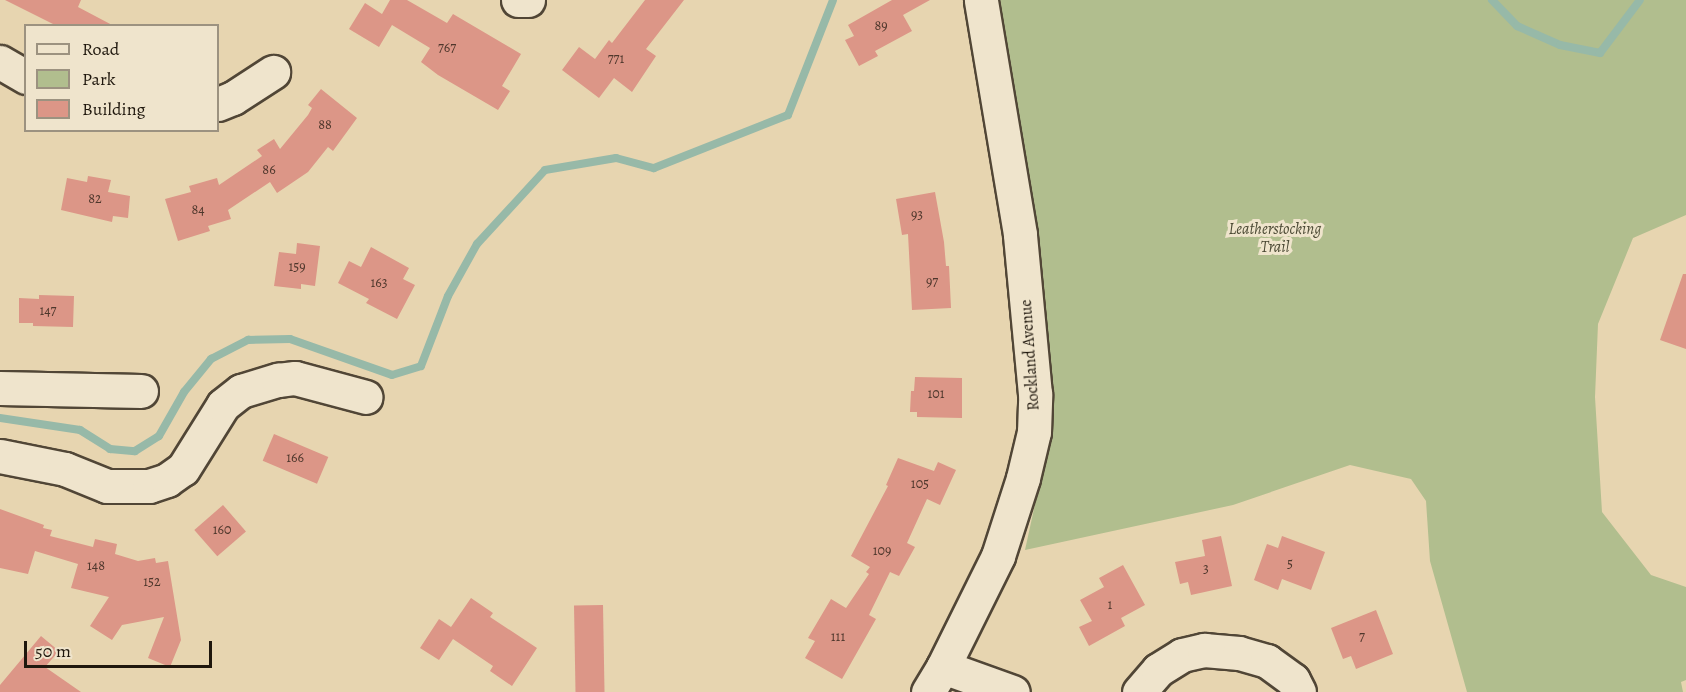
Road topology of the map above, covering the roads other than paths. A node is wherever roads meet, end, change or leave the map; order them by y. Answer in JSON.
{"nodes":[{"id":1,"x":518,"y":0,"type":"edge"},
{"id":2,"x":528,"y":0,"type":"edge"},
{"id":3,"x":981,"y":0,"type":"edge"},
{"id":4,"x":0,"y":62,"type":"edge"},
{"id":5,"x":273,"y":72,"type":"dead end"},
{"id":6,"x":24,"y":76,"type":"edge"},
{"id":7,"x":219,"y":104,"type":"edge"},
{"id":8,"x":0,"y":387,"type":"edge"},
{"id":9,"x":141,"y":391,"type":"dead end"},
{"id":10,"x":366,"y":397,"type":"dead end"},
{"id":11,"x":0,"y":456,"type":"edge"},
{"id":12,"x":936,"y":680,"type":"edge"},
{"id":13,"x":1013,"y":692,"type":"edge"},
{"id":14,"x":1139,"y":692,"type":"edge"},
{"id":15,"x":1299,"y":692,"type":"edge"}],
"edges":[{"from":1,"to":2,"type":"street"},
{"from":3,"to":12,"type":"street","name":"Rockland Avenue"},
{"from":4,"to":6,"type":"street"},
{"from":5,"to":7,"type":"street"},
{"from":8,"to":9,"type":"street"},
{"from":10,"to":11,"type":"street"},
{"from":12,"to":13,"type":"street"},
{"from":14,"to":15,"type":"street"}]}
